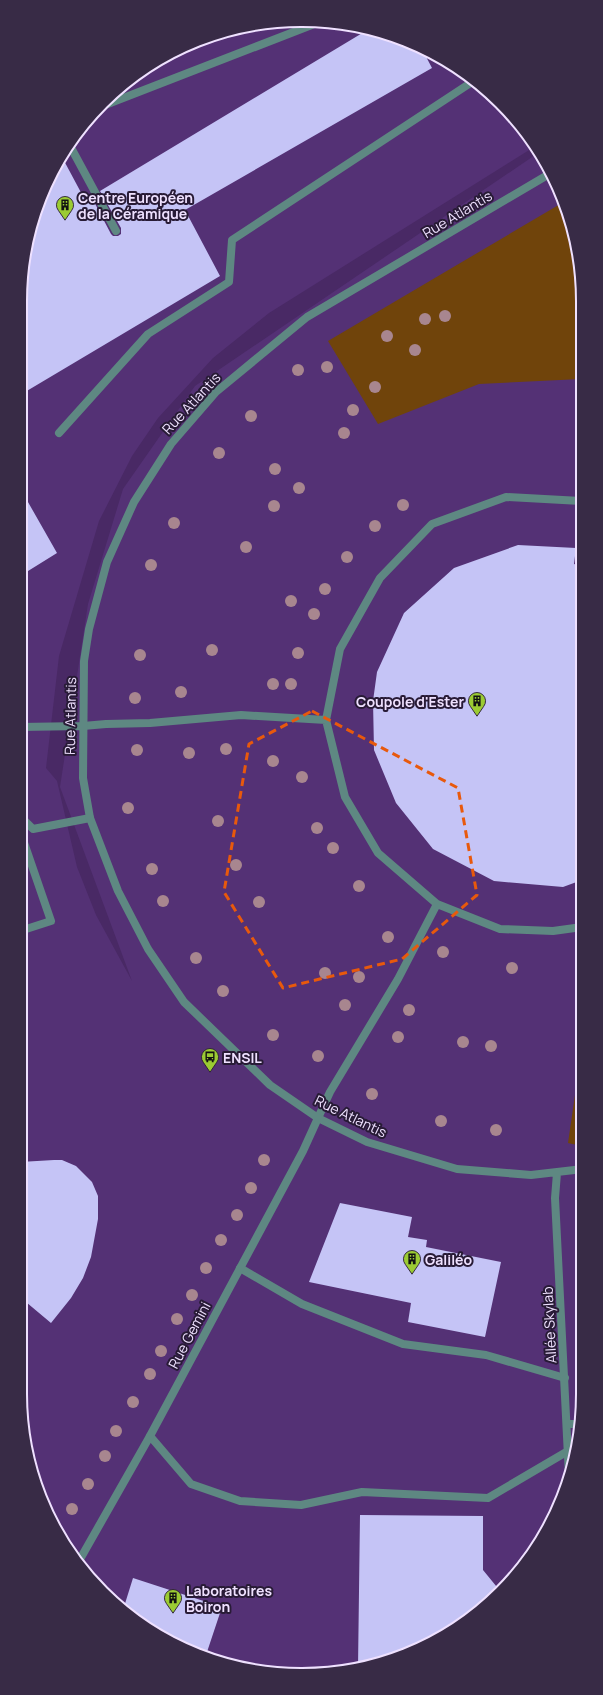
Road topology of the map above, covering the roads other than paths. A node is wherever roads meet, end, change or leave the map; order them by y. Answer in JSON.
{"nodes":[{"id":1,"x":306,"y":27,"type":"edge"},
{"id":2,"x":469,"y":84,"type":"edge"},
{"id":3,"x":113,"y":102,"type":"edge"},
{"id":4,"x":73,"y":149,"type":"edge"},
{"id":5,"x":546,"y":176,"type":"edge"},
{"id":6,"x":116,"y":232,"type":"dead end"},
{"id":7,"x":59,"y":434,"type":"dead end"},
{"id":8,"x":576,"y":501,"type":"edge"},
{"id":9,"x":326,"y":720,"type":"junction"},
{"id":10,"x":83,"y":726,"type":"junction"},
{"id":11,"x":27,"y":727,"type":"edge"},
{"id":12,"x":90,"y":818,"type":"junction"},
{"id":13,"x":27,"y":824,"type":"edge"},
{"id":14,"x":32,"y":829,"type":"junction"},
{"id":15,"x":27,"y":830,"type":"edge"},
{"id":16,"x":27,"y":851,"type":"edge"},
{"id":17,"x":437,"y":904,"type":"junction"},
{"id":18,"x":576,"y":927,"type":"edge"},
{"id":19,"x":27,"y":929,"type":"edge"},
{"id":20,"x":318,"y":1118,"type":"junction"},
{"id":21,"x":576,"y":1170,"type":"edge"},
{"id":22,"x":556,"y":1173,"type":"junction"},
{"id":23,"x":240,"y":1268,"type":"junction"},
{"id":24,"x":565,"y":1378,"type":"junction"},
{"id":25,"x":567,"y":1424,"type":"junction"},
{"id":26,"x":574,"y":1424,"type":"edge"},
{"id":27,"x":150,"y":1436,"type":"junction"},
{"id":28,"x":568,"y":1451,"type":"junction"},
{"id":29,"x":568,"y":1459,"type":"edge"},
{"id":30,"x":81,"y":1557,"type":"edge"}],
"edges":[{"from":1,"to":3,"type":"street"},
{"from":2,"to":7,"type":"street"},
{"from":4,"to":6,"type":"street"},
{"from":5,"to":10,"type":"street","name":"Rue Atlantis"},
{"from":8,"to":9,"type":"street"},
{"from":9,"to":10,"type":"street"},
{"from":9,"to":17,"type":"street"},
{"from":10,"to":11,"type":"street"},
{"from":10,"to":12,"type":"street","name":"Rue Atlantis"},
{"from":12,"to":14,"type":"street"},
{"from":12,"to":20,"type":"street","name":"Rue Atlantis"},
{"from":13,"to":14,"type":"street"},
{"from":14,"to":15,"type":"street"},
{"from":16,"to":19,"type":"street"},
{"from":17,"to":18,"type":"street"},
{"from":17,"to":20,"type":"street","name":"Rue Gemini"},
{"from":20,"to":22,"type":"street","name":"Rue Atlantis"},
{"from":20,"to":23,"type":"street","name":"Rue Gemini"},
{"from":21,"to":22,"type":"street","name":"Rue Atlantis"},
{"from":22,"to":24,"type":"street","name":"Allée Skylab"},
{"from":23,"to":24,"type":"street"},
{"from":23,"to":27,"type":"street","name":"Rue Gemini"},
{"from":24,"to":25,"type":"street","name":"Allée Skylab"},
{"from":25,"to":26,"type":"street"},
{"from":25,"to":28,"type":"street","name":"Allée Skylab"},
{"from":27,"to":28,"type":"street"},
{"from":27,"to":30,"type":"street","name":"Rue Gemini"},
{"from":28,"to":29,"type":"street","name":"Allée Skylab"}]}
